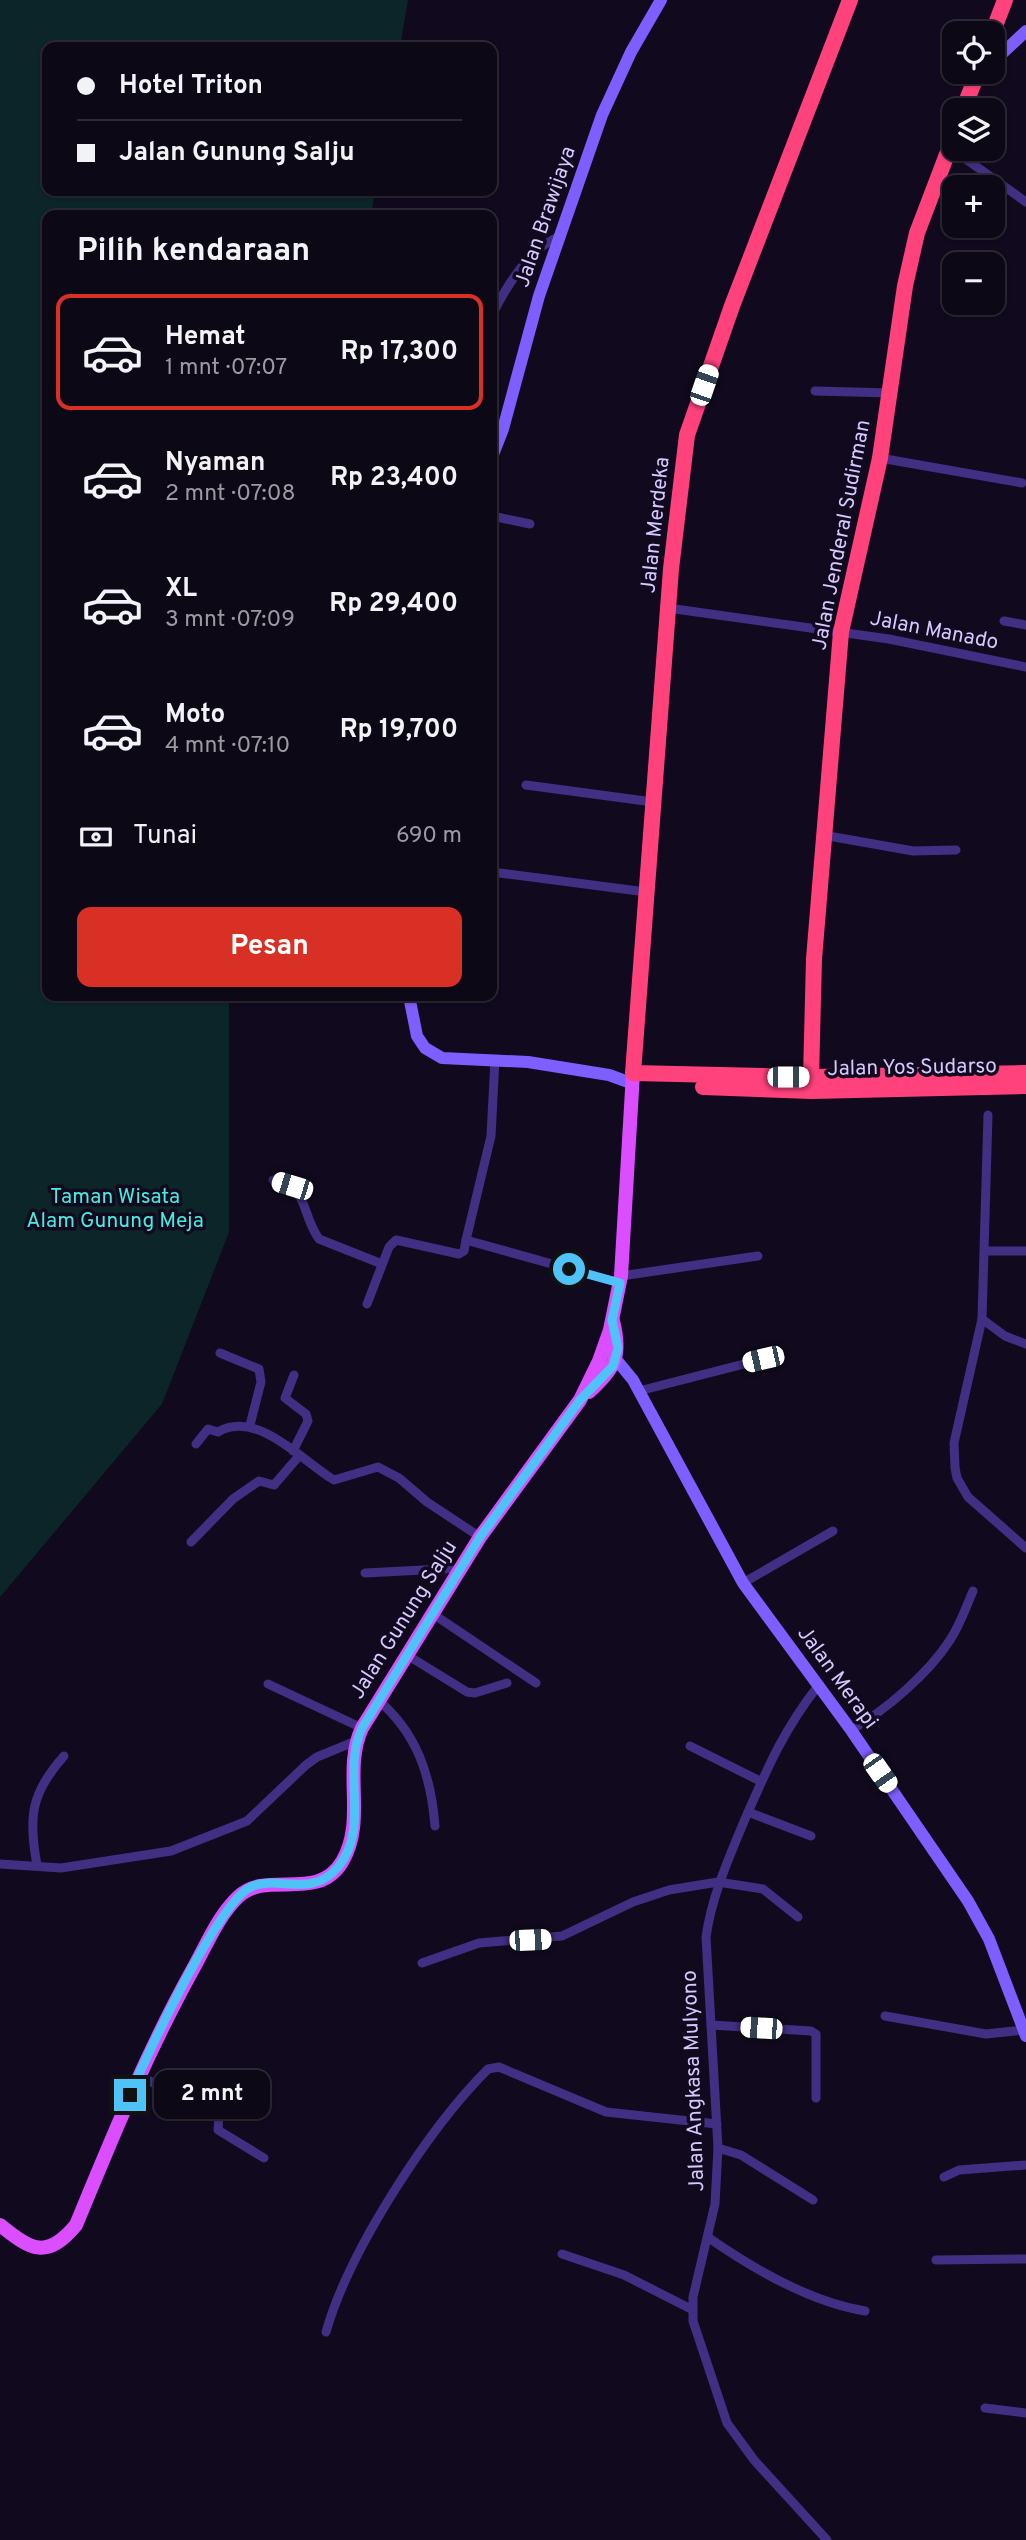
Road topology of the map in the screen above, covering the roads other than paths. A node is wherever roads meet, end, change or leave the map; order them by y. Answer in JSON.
{"nodes":[{"id":1,"x":661,"y":0,"type":"edge"},
{"id":2,"x":850,"y":0,"type":"edge"},
{"id":3,"x":1005,"y":0,"type":"edge"},
{"id":4,"x":997,"y":21,"type":"edge"},
{"id":5,"x":1026,"y":32,"type":"edge"},
{"id":6,"x":1005,"y":49,"type":"edge"},
{"id":7,"x":944,"y":161,"type":"edge"},
{"id":8,"x":976,"y":161,"type":"edge"},
{"id":9,"x":1026,"y":202,"type":"edge"},
{"id":10,"x":561,"y":236,"type":"junction"},
{"id":11,"x":505,"y":293,"type":"junction"},
{"id":12,"x":497,"y":294,"type":"edge"},
{"id":13,"x":497,"y":307,"type":"edge"},
{"id":14,"x":815,"y":391,"type":"dead end"},
{"id":15,"x":891,"y":393,"type":"junction"},
{"id":16,"x":497,"y":444,"type":"edge"},
{"id":17,"x":880,"y":458,"type":"junction"},
{"id":18,"x":1022,"y":483,"type":"dead end"},
{"id":19,"x":497,"y":517,"type":"edge"},
{"id":20,"x":530,"y":524,"type":"dead end"},
{"id":21,"x":668,"y":608,"type":"junction"},
{"id":22,"x":1004,"y":621,"type":"dead end"},
{"id":23,"x":1026,"y":625,"type":"edge"},
{"id":24,"x":841,"y":632,"type":"junction"},
{"id":25,"x":1026,"y":667,"type":"edge"},
{"id":26,"x":526,"y":785,"type":"dead end"},
{"id":27,"x":653,"y":802,"type":"junction"},
{"id":28,"x":823,"y":835,"type":"junction"},
{"id":29,"x":956,"y":850,"type":"dead end"},
{"id":30,"x":497,"y":873,"type":"edge"},
{"id":31,"x":646,"y":892,"type":"junction"},
{"id":32,"x":410,"y":1001,"type":"edge"},
{"id":33,"x":495,"y":1059,"type":"junction"},
{"id":34,"x":1026,"y":1073,"type":"edge"},
{"id":35,"x":811,"y":1077,"type":"junction"},
{"id":36,"x":632,"y":1078,"type":"junction"},
{"id":37,"x":1026,"y":1086,"type":"edge"},
{"id":38,"x":989,"y":1115,"type":"dead end"},
{"id":39,"x":273,"y":1180,"type":"dead end"},
{"id":40,"x":466,"y":1240,"type":"junction"},
{"id":41,"x":986,"y":1251,"type":"junction"},
{"id":42,"x":1026,"y":1251,"type":"edge"},
{"id":43,"x":758,"y":1256,"type":"dead end"},
{"id":44,"x":382,"y":1264,"type":"junction"},
{"id":45,"x":621,"y":1279,"type":"junction"},
{"id":46,"x":367,"y":1304,"type":"dead end"},
{"id":47,"x":982,"y":1319,"type":"junction"},
{"id":48,"x":1026,"y":1344,"type":"edge"},
{"id":49,"x":220,"y":1353,"type":"dead end"},
{"id":50,"x":608,"y":1358,"type":"junction"},
{"id":51,"x":763,"y":1359,"type":"dead end"},
{"id":52,"x":294,"y":1375,"type":"dead end"},
{"id":53,"x":636,"y":1386,"type":"junction"},
{"id":54,"x":250,"y":1426,"type":"junction"},
{"id":55,"x":196,"y":1444,"type":"dead end"},
{"id":56,"x":296,"y":1454,"type":"junction"},
{"id":57,"x":833,"y":1531,"type":"dead end"},
{"id":58,"x":480,"y":1537,"type":"junction"},
{"id":59,"x":191,"y":1542,"type":"dead end"},
{"id":60,"x":1026,"y":1548,"type":"edge"},
{"id":61,"x":461,"y":1568,"type":"junction"},
{"id":62,"x":365,"y":1573,"type":"dead end"},
{"id":63,"x":743,"y":1583,"type":"junction"},
{"id":64,"x":973,"y":1591,"type":"dead end"},
{"id":65,"x":433,"y":1614,"type":"junction"},
{"id":66,"x":407,"y":1655,"type":"junction"},
{"id":67,"x":507,"y":1683,"type":"dead end"},
{"id":68,"x":536,"y":1683,"type":"dead end"},
{"id":69,"x":268,"y":1684,"type":"dead end"},
{"id":70,"x":818,"y":1686,"type":"junction"},
{"id":71,"x":378,"y":1700,"type":"junction"},
{"id":72,"x":851,"y":1730,"type":"junction"},
{"id":73,"x":359,"y":1734,"type":"junction"},
{"id":74,"x":690,"y":1746,"type":"dead end"},
{"id":75,"x":64,"y":1756,"type":"dead end"},
{"id":76,"x":760,"y":1781,"type":"junction"},
{"id":77,"x":748,"y":1812,"type":"junction"},
{"id":78,"x":435,"y":1826,"type":"dead end"},
{"id":79,"x":811,"y":1836,"type":"dead end"},
{"id":80,"x":0,"y":1864,"type":"edge"},
{"id":81,"x":37,"y":1865,"type":"junction"},
{"id":82,"x":718,"y":1882,"type":"junction"},
{"id":83,"x":798,"y":1917,"type":"dead end"},
{"id":84,"x":422,"y":1963,"type":"dead end"},
{"id":85,"x":885,"y":2016,"type":"dead end"},
{"id":86,"x":711,"y":2025,"type":"junction"},
{"id":87,"x":1025,"y":2033,"type":"edge"},
{"id":88,"x":138,"y":2075,"type":"junction"},
{"id":89,"x":239,"y":2093,"type":"dead end"},
{"id":90,"x":816,"y":2098,"type":"dead end"},
{"id":91,"x":219,"y":2115,"type":"junction"},
{"id":92,"x":717,"y":2124,"type":"junction"},
{"id":93,"x":718,"y":2148,"type":"junction"},
{"id":94,"x":264,"y":2158,"type":"dead end"},
{"id":95,"x":1026,"y":2165,"type":"edge"},
{"id":96,"x":944,"y":2177,"type":"dead end"},
{"id":97,"x":813,"y":2200,"type":"dead end"},
{"id":98,"x":0,"y":2225,"type":"edge"},
{"id":99,"x":709,"y":2238,"type":"junction"},
{"id":100,"x":562,"y":2254,"type":"dead end"},
{"id":101,"x":1026,"y":2259,"type":"edge"},
{"id":102,"x":936,"y":2260,"type":"dead end"},
{"id":103,"x":691,"y":2309,"type":"junction"},
{"id":104,"x":865,"y":2312,"type":"dead end"},
{"id":105,"x":326,"y":2332,"type":"dead end"},
{"id":106,"x":985,"y":2408,"type":"dead end"},
{"id":107,"x":1026,"y":2413,"type":"edge"},
{"id":108,"x":827,"y":2540,"type":"edge"}],
"edges":[{"from":1,"to":10,"type":"street","name":"Jalan Brawijaya"},
{"from":2,"to":21,"type":"highway","name":"Jalan Merdeka"},
{"from":3,"to":4,"type":"highway"},
{"from":5,"to":6,"type":"street"},
{"from":7,"to":15,"type":"highway","name":"Jalan Jenderal Sudirman"},
{"from":8,"to":9,"type":"street"},
{"from":10,"to":11,"type":"street"},
{"from":10,"to":16,"type":"street","name":"Jalan Brawijaya"},
{"from":11,"to":12,"type":"street"},
{"from":11,"to":13,"type":"street"},
{"from":14,"to":15,"type":"street"},
{"from":15,"to":17,"type":"highway","name":"Jalan Jenderal Sudirman"},
{"from":17,"to":18,"type":"street"},
{"from":17,"to":24,"type":"highway","name":"Jalan Jenderal Sudirman"},
{"from":19,"to":20,"type":"street"},
{"from":21,"to":24,"type":"street","name":"Jalan Manado"},
{"from":21,"to":27,"type":"highway","name":"Jalan Merdeka"},
{"from":22,"to":23,"type":"street"},
{"from":24,"to":25,"type":"street","name":"Jalan Manado"},
{"from":24,"to":28,"type":"highway","name":"Jalan Jenderal Sudirman"},
{"from":26,"to":27,"type":"street"},
{"from":27,"to":31,"type":"highway","name":"Jalan Merdeka"},
{"from":28,"to":29,"type":"street"},
{"from":28,"to":35,"type":"highway","name":"Jalan Jenderal Sudirman"},
{"from":30,"to":31,"type":"street"},
{"from":31,"to":36,"type":"highway","name":"Jalan Merdeka"},
{"from":32,"to":33,"type":"street"},
{"from":33,"to":36,"type":"street"},
{"from":33,"to":40,"type":"street"},
{"from":34,"to":35,"type":"highway","name":"Jalan Yos Sudarso"},
{"from":35,"to":36,"type":"highway","name":"Jalan Yos Sudarso"},
{"from":36,"to":37,"type":"highway","name":"Jalan Yos Sudarso"},
{"from":36,"to":45,"type":"main road"},
{"from":38,"to":41,"type":"street"},
{"from":39,"to":44,"type":"street"},
{"from":40,"to":44,"type":"street"},
{"from":40,"to":45,"type":"street"},
{"from":41,"to":42,"type":"street"},
{"from":41,"to":47,"type":"street"},
{"from":43,"to":45,"type":"street"},
{"from":44,"to":46,"type":"street"},
{"from":45,"to":50,"type":"main road"},
{"from":47,"to":48,"type":"street"},
{"from":47,"to":60,"type":"street"},
{"from":49,"to":54,"type":"street"},
{"from":50,"to":53,"type":"street","name":"Jalan Merapi"},
{"from":50,"to":58,"type":"main road","name":"Jalan Gunung Salju"},
{"from":51,"to":53,"type":"street"},
{"from":52,"to":56,"type":"street"},
{"from":53,"to":63,"type":"street","name":"Jalan Merapi"},
{"from":54,"to":55,"type":"street"},
{"from":54,"to":56,"type":"street"},
{"from":56,"to":58,"type":"street"},
{"from":56,"to":59,"type":"street"},
{"from":57,"to":63,"type":"street"},
{"from":58,"to":61,"type":"main road","name":"Jalan Gunung Salju"},
{"from":61,"to":62,"type":"street"},
{"from":61,"to":65,"type":"main road","name":"Jalan Gunung Salju"},
{"from":63,"to":70,"type":"street","name":"Jalan Merapi"},
{"from":64,"to":72,"type":"street"},
{"from":65,"to":66,"type":"main road","name":"Jalan Gunung Salju"},
{"from":65,"to":68,"type":"street"},
{"from":66,"to":67,"type":"street"},
{"from":66,"to":71,"type":"main road","name":"Jalan Gunung Salju"},
{"from":69,"to":73,"type":"street"},
{"from":70,"to":72,"type":"street","name":"Jalan Merapi"},
{"from":70,"to":76,"type":"street","name":"Jalan Angkasa Mulyono"},
{"from":71,"to":73,"type":"main road","name":"Jalan Gunung Salju"},
{"from":71,"to":78,"type":"street"},
{"from":72,"to":87,"type":"street","name":"Jalan Merapi"},
{"from":73,"to":81,"type":"street"},
{"from":73,"to":88,"type":"main road","name":"Jalan Gunung Salju"},
{"from":74,"to":76,"type":"street"},
{"from":75,"to":81,"type":"street"},
{"from":76,"to":77,"type":"street","name":"Jalan Angkasa Mulyono"},
{"from":77,"to":79,"type":"street"},
{"from":77,"to":82,"type":"street","name":"Jalan Angkasa Mulyono"},
{"from":80,"to":81,"type":"street"},
{"from":82,"to":83,"type":"street"},
{"from":82,"to":84,"type":"street"},
{"from":82,"to":86,"type":"street","name":"Jalan Angkasa Mulyono"},
{"from":85,"to":87,"type":"street"},
{"from":86,"to":90,"type":"street"},
{"from":86,"to":92,"type":"street","name":"Jalan Angkasa Mulyono"},
{"from":88,"to":91,"type":"street"},
{"from":88,"to":98,"type":"main road","name":"Jalan Gunung Salju"},
{"from":89,"to":91,"type":"street"},
{"from":91,"to":94,"type":"street"},
{"from":92,"to":93,"type":"street","name":"Jalan Angkasa Mulyono"},
{"from":92,"to":105,"type":"street"},
{"from":93,"to":97,"type":"street"},
{"from":93,"to":99,"type":"street","name":"Jalan Angkasa Mulyono"},
{"from":95,"to":96,"type":"street"},
{"from":99,"to":103,"type":"street","name":"Jalan Angkasa Mulyono"},
{"from":99,"to":104,"type":"street"},
{"from":100,"to":103,"type":"street"},
{"from":101,"to":102,"type":"street"},
{"from":103,"to":108,"type":"street"},
{"from":106,"to":107,"type":"street"}]}
